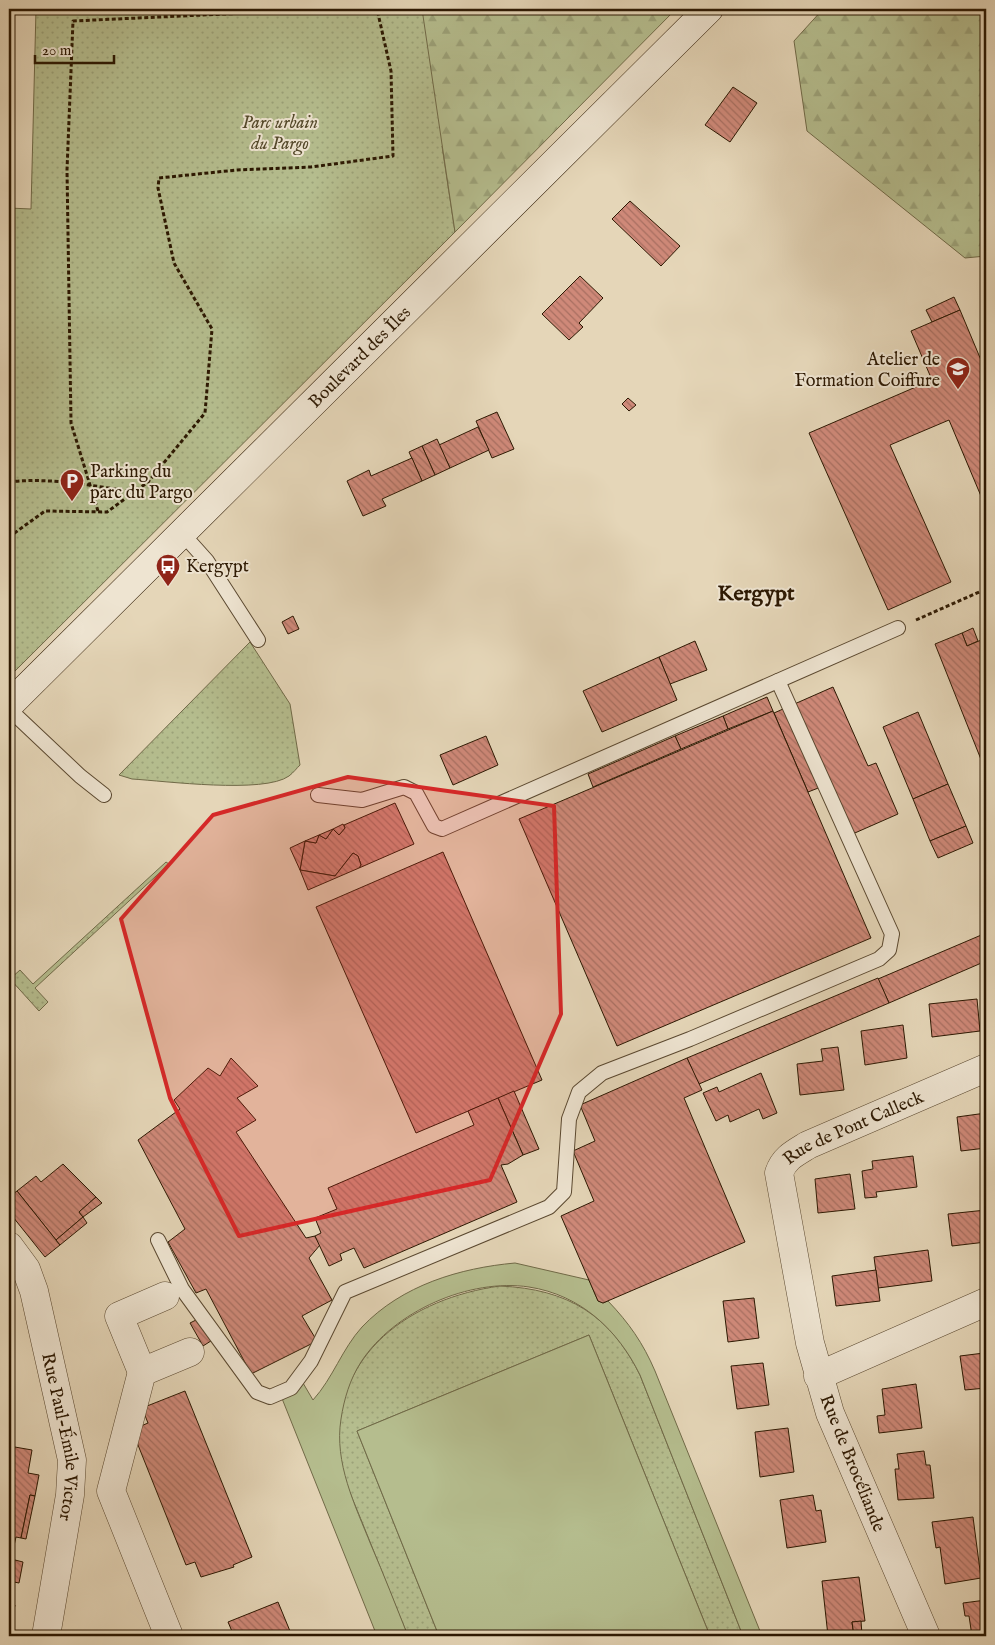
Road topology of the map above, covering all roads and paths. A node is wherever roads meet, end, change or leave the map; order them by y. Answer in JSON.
{"nodes":[{"id":1,"x":333,"y":9,"type":"edge"},
{"id":2,"x":377,"y":9,"type":"edge"},
{"id":3,"x":709,"y":9,"type":"edge"},
{"id":4,"x":9,"y":482,"type":"edge"},
{"id":5,"x":90,"y":486,"type":"junction"},
{"id":6,"x":134,"y":492,"type":"junction"},
{"id":7,"x":98,"y":511,"type":"junction"},
{"id":8,"x":181,"y":532,"type":"junction"},
{"id":9,"x":9,"y":537,"type":"edge"},
{"id":10,"x":986,"y":589,"type":"edge"},
{"id":11,"x":898,"y":628,"type":"joint"},
{"id":12,"x":258,"y":640,"type":"dead end"},
{"id":13,"x":778,"y":681,"type":"junction"},
{"id":14,"x":9,"y":705,"type":"edge"},
{"id":15,"x":9,"y":709,"type":"edge"},
{"id":16,"x":104,"y":795,"type":"dead end"},
{"id":17,"x":318,"y":795,"type":"dead end"},
{"id":18,"x":986,"y":1068,"type":"edge"},
{"id":19,"x":158,"y":1240,"type":"dead end"},
{"id":20,"x":9,"y":1246,"type":"edge"},
{"id":21,"x":165,"y":1296,"type":"dead end"},
{"id":22,"x":986,"y":1302,"type":"edge"},
{"id":23,"x":190,"y":1352,"type":"dead end"},
{"id":24,"x":142,"y":1372,"type":"junction"},
{"id":25,"x":818,"y":1376,"type":"junction"},
{"id":26,"x":46,"y":1636,"type":"edge"},
{"id":27,"x":169,"y":1636,"type":"edge"},
{"id":28,"x":926,"y":1636,"type":"edge"}],
"edges":[{"from":1,"to":5,"type":"path"},
{"from":2,"to":6,"type":"path"},
{"from":3,"to":8,"type":"street","name":"Boulevard des Îles"},
{"from":4,"to":5,"type":"path"},
{"from":5,"to":6,"type":"path"},
{"from":5,"to":7,"type":"path"},
{"from":6,"to":7,"type":"path"},
{"from":7,"to":9,"type":"path"},
{"from":8,"to":12,"type":"lane"},
{"from":8,"to":14,"type":"street","name":"Boulevard des Îles"},
{"from":10,"to":11,"type":"path"},
{"from":11,"to":13,"type":"lane"},
{"from":13,"to":17,"type":"lane"},
{"from":13,"to":19,"type":"lane"},
{"from":15,"to":16,"type":"lane"},
{"from":18,"to":25,"type":"street","name":"Rue de Pont Calleck"},
{"from":20,"to":26,"type":"street","name":"Rue Paul-Émile Victor"},
{"from":21,"to":24,"type":"street"},
{"from":22,"to":25,"type":"street","name":"Rue de Brocéliande"},
{"from":23,"to":24,"type":"street"},
{"from":24,"to":27,"type":"street"},
{"from":25,"to":28,"type":"street","name":"Rue de Brocéliande"}]}
